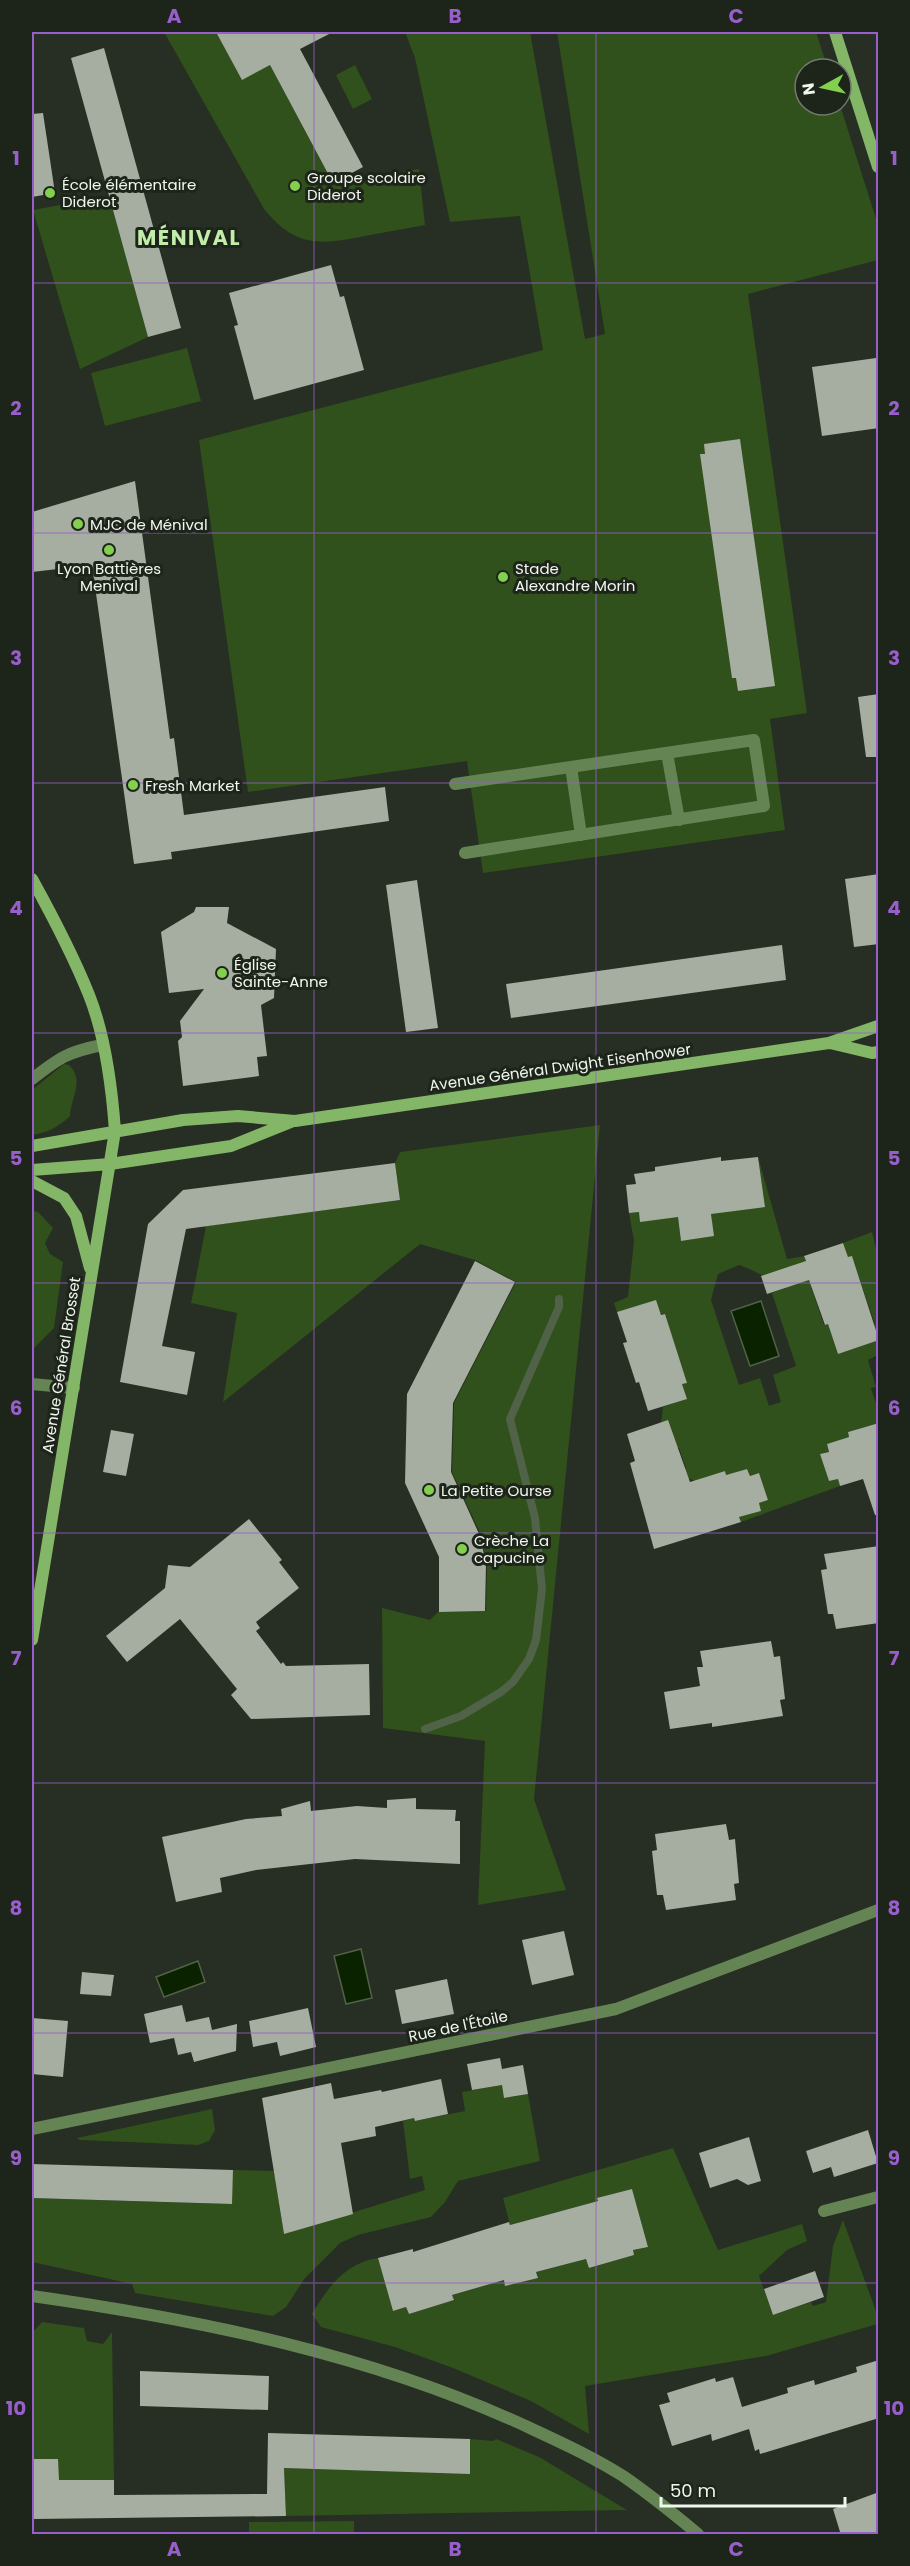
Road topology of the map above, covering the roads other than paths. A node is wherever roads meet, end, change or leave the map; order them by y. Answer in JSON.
{"nodes":[{"id":1,"x":835,"y":32,"type":"edge"},
{"id":2,"x":879,"y":167,"type":"edge"},
{"id":3,"x":667,"y":753,"type":"junction"},
{"id":4,"x":572,"y":766,"type":"junction"},
{"id":5,"x":455,"y":784,"type":"dead end"},
{"id":6,"x":679,"y":819,"type":"junction"},
{"id":7,"x":581,"y":835,"type":"junction"},
{"id":8,"x":465,"y":853,"type":"dead end"},
{"id":9,"x":32,"y":879,"type":"edge"},
{"id":10,"x":879,"y":1026,"type":"edge"},
{"id":11,"x":829,"y":1043,"type":"junction"},
{"id":12,"x":102,"y":1045,"type":"junction"},
{"id":13,"x":879,"y":1052,"type":"edge"},
{"id":14,"x":32,"y":1079,"type":"edge"},
{"id":15,"x":295,"y":1121,"type":"junction"},
{"id":16,"x":116,"y":1131,"type":"junction"},
{"id":17,"x":32,"y":1146,"type":"edge"},
{"id":18,"x":110,"y":1164,"type":"junction"},
{"id":19,"x":32,"y":1170,"type":"edge"},
{"id":20,"x":32,"y":1181,"type":"edge"},
{"id":21,"x":91,"y":1271,"type":"junction"},
{"id":22,"x":32,"y":1384,"type":"edge"},
{"id":23,"x":74,"y":1388,"type":"junction"},
{"id":24,"x":32,"y":1640,"type":"edge"},
{"id":25,"x":879,"y":1910,"type":"edge"},
{"id":26,"x":32,"y":2129,"type":"edge"},
{"id":27,"x":879,"y":2197,"type":"edge"},
{"id":28,"x":824,"y":2211,"type":"dead end"},
{"id":29,"x":32,"y":2296,"type":"edge"},
{"id":30,"x":698,"y":2535,"type":"edge"}],
"edges":[{"from":1,"to":2,"type":"main road"},
{"from":3,"to":4,"type":"street"},
{"from":3,"to":6,"type":"street"},
{"from":3,"to":6,"type":"street"},
{"from":4,"to":5,"type":"street"},
{"from":4,"to":7,"type":"street"},
{"from":6,"to":7,"type":"street"},
{"from":7,"to":8,"type":"street"},
{"from":9,"to":12,"type":"main road","name":"Avenue Général Brosset"},
{"from":10,"to":11,"type":"main road","name":"Avenue Général Dwight Eisenhower"},
{"from":11,"to":13,"type":"main road","name":"Avenue Général Dwight Eisenhower"},
{"from":11,"to":15,"type":"main road","name":"Avenue Général Dwight Eisenhower"},
{"from":12,"to":14,"type":"street"},
{"from":12,"to":16,"type":"main road","name":"Avenue Général Brosset"},
{"from":15,"to":16,"type":"main road","name":"Avenue Général Dwight Eisenhower"},
{"from":15,"to":18,"type":"main road","name":"Avenue Général Dwight Eisenhower"},
{"from":16,"to":17,"type":"main road","name":"Avenue Général Dwight Eisenhower"},
{"from":16,"to":18,"type":"main road","name":"Avenue Général Brosset"},
{"from":18,"to":19,"type":"main road","name":"Avenue Général Dwight Eisenhower"},
{"from":18,"to":21,"type":"main road","name":"Avenue Général Brosset"},
{"from":20,"to":21,"type":"main road"},
{"from":21,"to":23,"type":"main road","name":"Avenue Général Brosset"},
{"from":22,"to":23,"type":"street"},
{"from":23,"to":24,"type":"main road","name":"Avenue Général Brosset"},
{"from":25,"to":26,"type":"street","name":"Rue de l'Étoile"},
{"from":27,"to":28,"type":"street"},
{"from":29,"to":30,"type":"street"}]}
